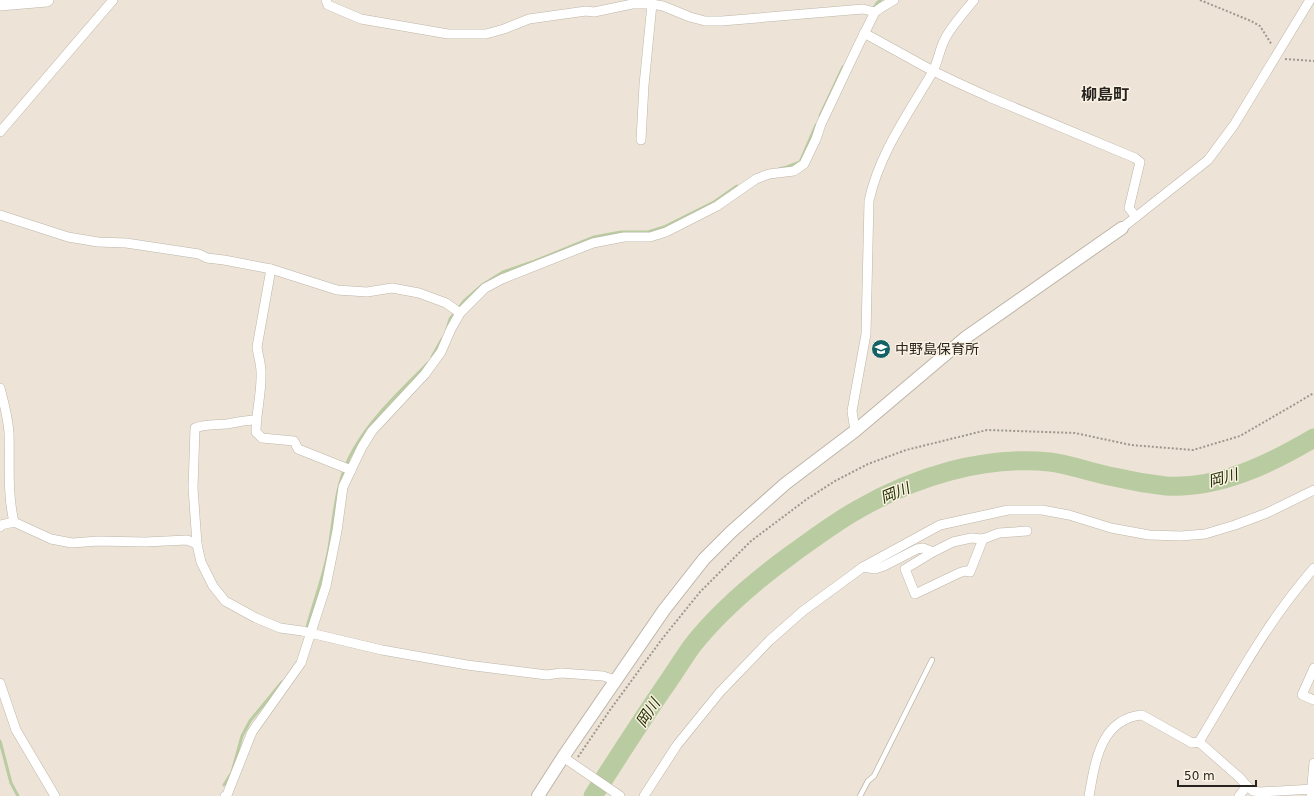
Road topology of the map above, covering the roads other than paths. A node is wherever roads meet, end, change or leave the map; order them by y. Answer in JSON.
{"nodes":[{"id":1,"x":47,"y":0,"type":"edge"},
{"id":2,"x":113,"y":0,"type":"edge"},
{"id":3,"x":326,"y":0,"type":"edge"},
{"id":4,"x":870,"y":0,"type":"edge"},
{"id":5,"x":894,"y":0,"type":"edge"},
{"id":6,"x":974,"y":0,"type":"edge"},
{"id":7,"x":1310,"y":0,"type":"edge"},
{"id":8,"x":0,"y":4,"type":"edge"},
{"id":9,"x":652,"y":4,"type":"junction"},
{"id":10,"x":872,"y":11,"type":"junction"},
{"id":11,"x":864,"y":33,"type":"junction"},
{"id":12,"x":933,"y":71,"type":"junction"},
{"id":13,"x":0,"y":132,"type":"edge"},
{"id":14,"x":641,"y":140,"type":"dead end"},
{"id":15,"x":0,"y":215,"type":"edge"},
{"id":16,"x":1136,"y":217,"type":"junction"},
{"id":17,"x":1122,"y":228,"type":"joint"},
{"id":18,"x":271,"y":269,"type":"junction"},
{"id":19,"x":460,"y":313,"type":"junction"},
{"id":20,"x":0,"y":388,"type":"edge"},
{"id":21,"x":256,"y":420,"type":"junction"},
{"id":22,"x":855,"y":431,"type":"junction"},
{"id":23,"x":351,"y":470,"type":"junction"},
{"id":24,"x":1314,"y":490,"type":"edge"},
{"id":25,"x":14,"y":522,"type":"junction"},
{"id":26,"x":0,"y":527,"type":"edge"},
{"id":27,"x":1026,"y":530,"type":"dead end"},
{"id":28,"x":983,"y":539,"type":"junction"},
{"id":29,"x":197,"y":544,"type":"junction"},
{"id":30,"x":933,"y":552,"type":"junction"},
{"id":31,"x":863,"y":567,"type":"junction"},
{"id":32,"x":1314,"y":568,"type":"edge"},
{"id":33,"x":311,"y":633,"type":"junction"},
{"id":34,"x":932,"y":660,"type":"dead end"},
{"id":35,"x":1314,"y":668,"type":"edge"},
{"id":36,"x":615,"y":680,"type":"junction"},
{"id":37,"x":0,"y":683,"type":"edge"},
{"id":38,"x":1314,"y":700,"type":"edge"},
{"id":39,"x":1198,"y":742,"type":"junction"},
{"id":40,"x":563,"y":757,"type":"junction"},
{"id":41,"x":1314,"y":763,"type":"edge"},
{"id":42,"x":1247,"y":786,"type":"junction"},
{"id":43,"x":1312,"y":791,"type":"edge"},
{"id":44,"x":55,"y":796,"type":"edge"},
{"id":45,"x":225,"y":796,"type":"edge"},
{"id":46,"x":538,"y":796,"type":"edge"},
{"id":47,"x":620,"y":796,"type":"edge"},
{"id":48,"x":644,"y":796,"type":"edge"},
{"id":49,"x":860,"y":796,"type":"edge"},
{"id":50,"x":1089,"y":796,"type":"edge"},
{"id":51,"x":1239,"y":796,"type":"edge"}],
"edges":[{"from":1,"to":8,"type":"main road"},
{"from":2,"to":13,"type":"street"},
{"from":3,"to":9,"type":"street"},
{"from":4,"to":10,"type":"street"},
{"from":5,"to":10,"type":"street"},
{"from":6,"to":12,"type":"street"},
{"from":7,"to":16,"type":"street"},
{"from":9,"to":10,"type":"street"},
{"from":9,"to":14,"type":"street"},
{"from":10,"to":11,"type":"street"},
{"from":11,"to":12,"type":"street"},
{"from":11,"to":19,"type":"street"},
{"from":12,"to":16,"type":"street"},
{"from":12,"to":22,"type":"street"},
{"from":15,"to":18,"type":"street"},
{"from":16,"to":17,"type":"street"},
{"from":17,"to":22,"type":"street"},
{"from":18,"to":19,"type":"street"},
{"from":18,"to":21,"type":"street"},
{"from":19,"to":23,"type":"street"},
{"from":20,"to":25,"type":"street"},
{"from":21,"to":23,"type":"street"},
{"from":21,"to":29,"type":"street"},
{"from":22,"to":36,"type":"street"},
{"from":23,"to":33,"type":"street"},
{"from":24,"to":31,"type":"street"},
{"from":25,"to":26,"type":"street"},
{"from":25,"to":29,"type":"street"},
{"from":27,"to":28,"type":"street"},
{"from":28,"to":30,"type":"street"},
{"from":28,"to":30,"type":"street"},
{"from":29,"to":33,"type":"street"},
{"from":30,"to":31,"type":"street"},
{"from":31,"to":48,"type":"street"},
{"from":32,"to":39,"type":"street"},
{"from":33,"to":36,"type":"street"},
{"from":33,"to":45,"type":"street"},
{"from":34,"to":49,"type":"lane"},
{"from":35,"to":38,"type":"street"},
{"from":36,"to":40,"type":"street"},
{"from":37,"to":44,"type":"street"},
{"from":39,"to":42,"type":"street"},
{"from":39,"to":50,"type":"street"},
{"from":40,"to":46,"type":"street"},
{"from":40,"to":47,"type":"street"},
{"from":41,"to":43,"type":"street"},
{"from":42,"to":43,"type":"street"},
{"from":42,"to":51,"type":"street"}]}
